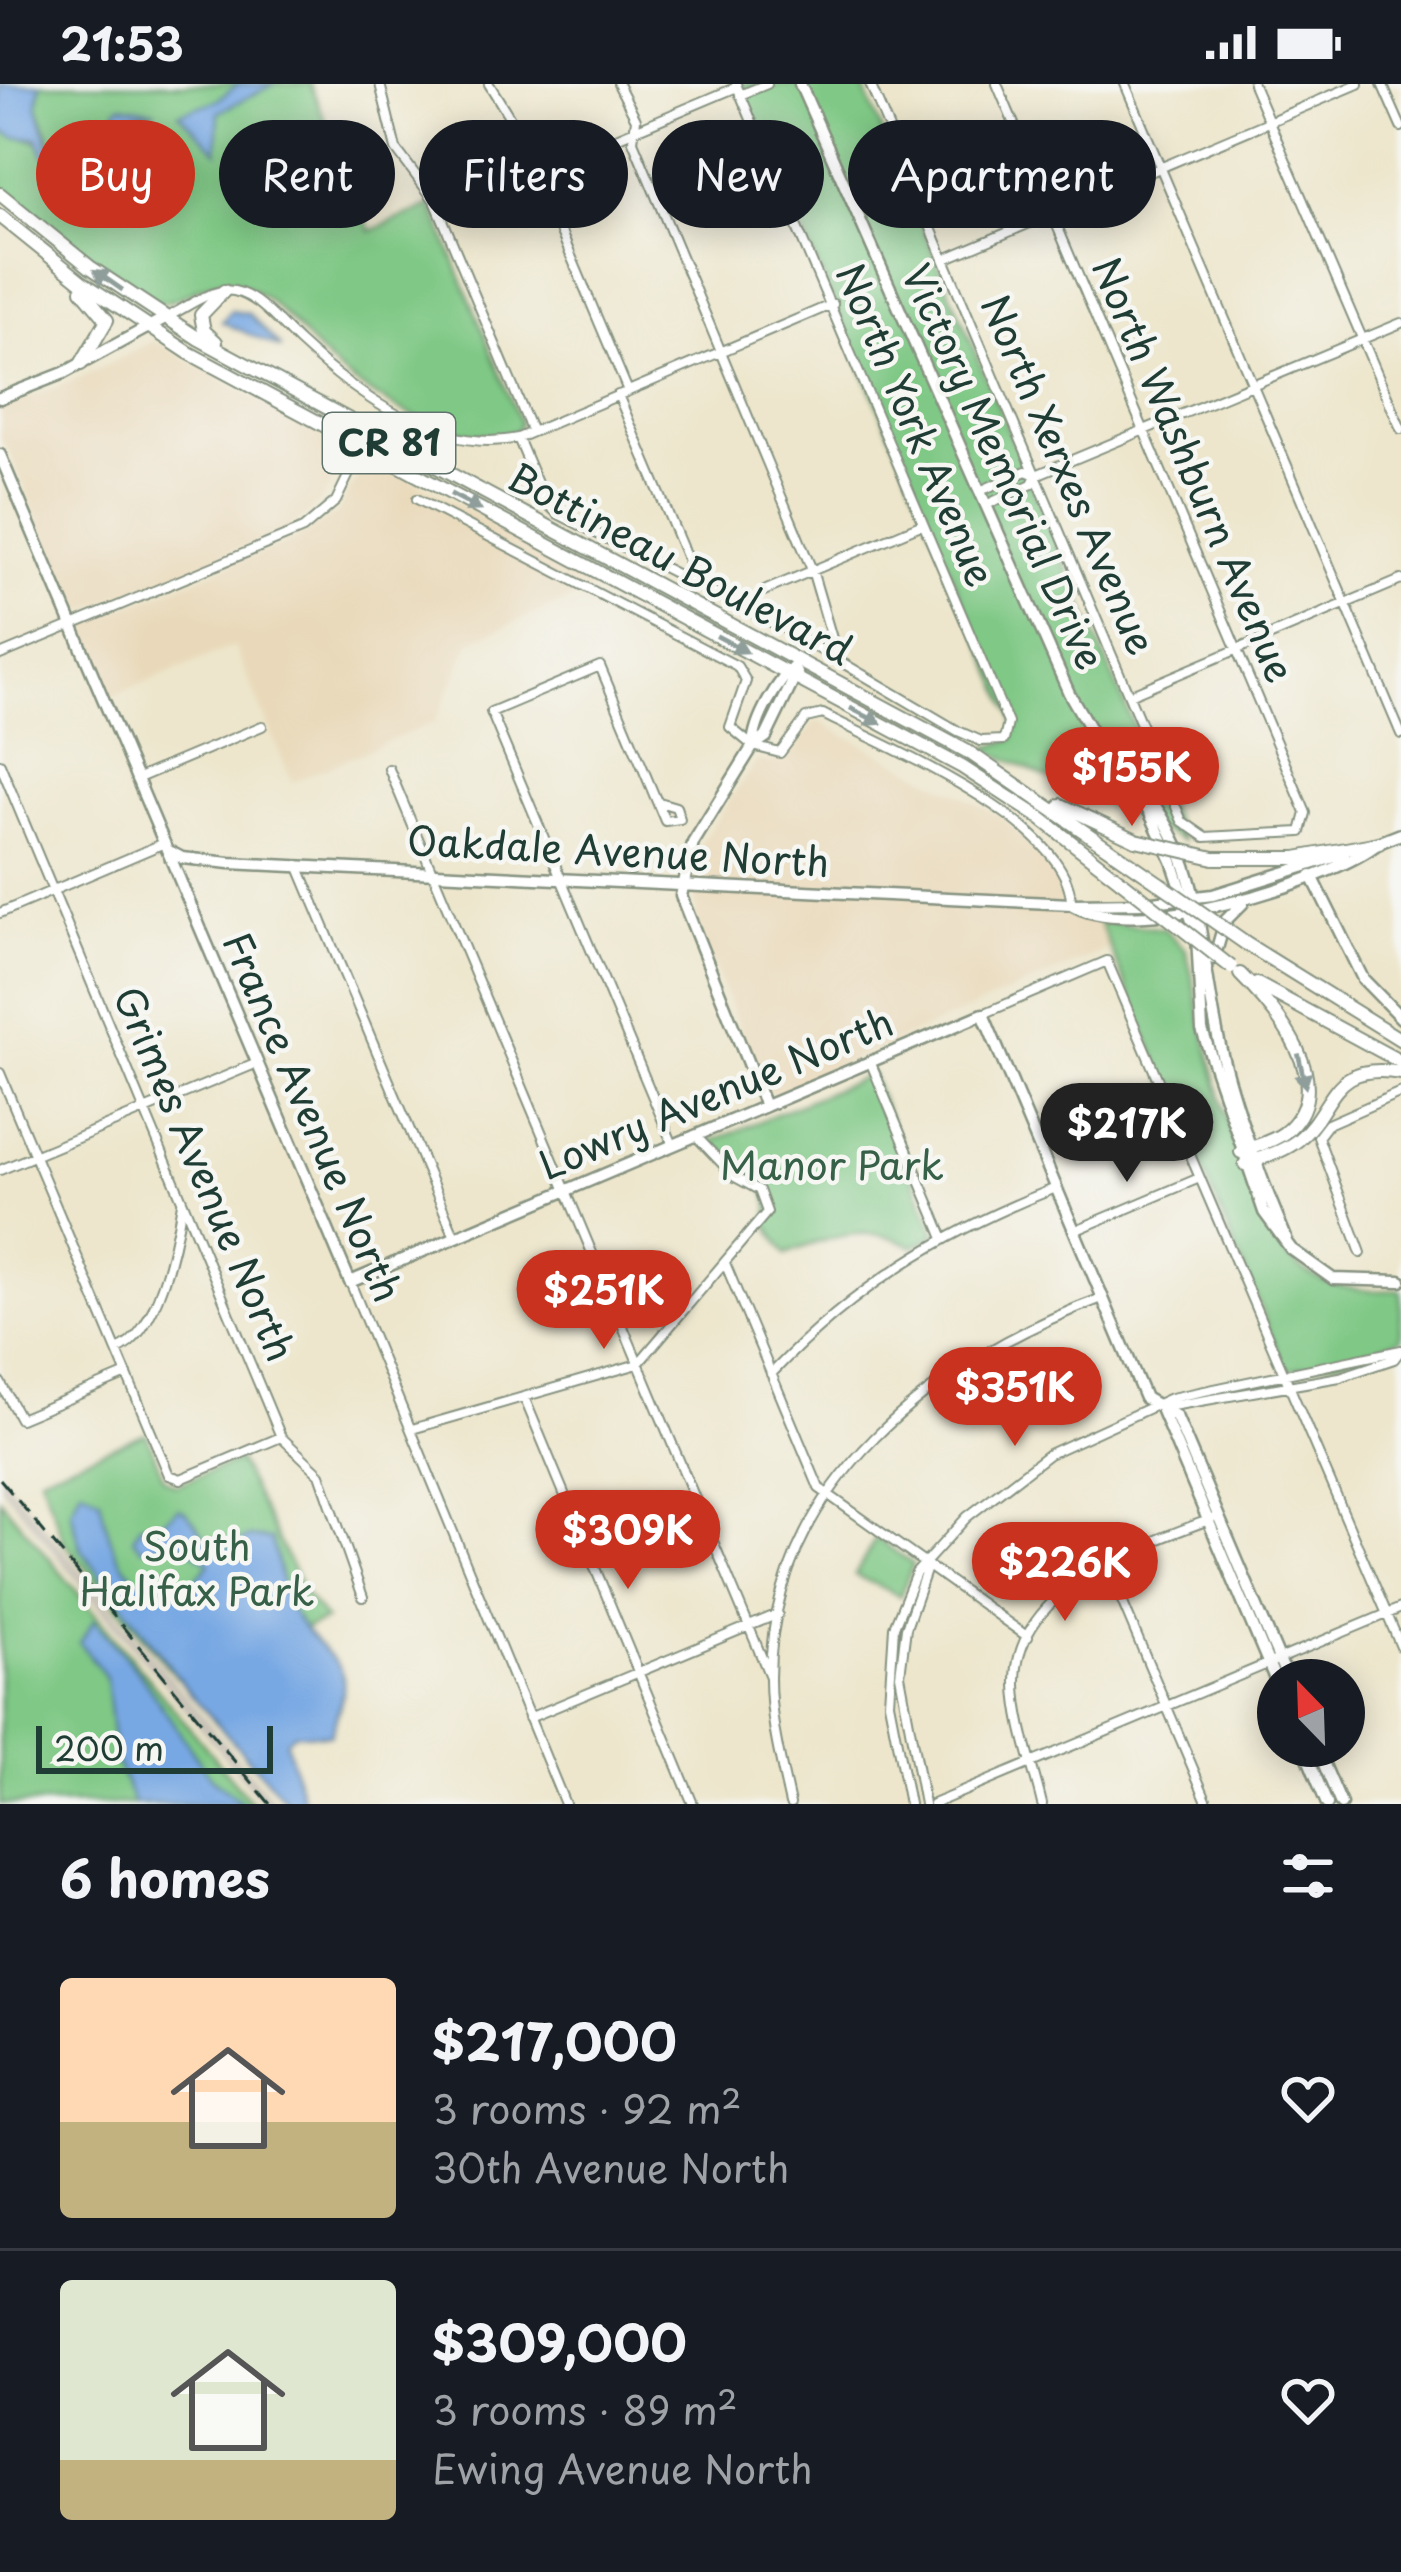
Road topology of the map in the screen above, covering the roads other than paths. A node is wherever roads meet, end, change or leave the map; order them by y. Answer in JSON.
{"nodes":[{"id":1,"x":380,"y":84,"type":"edge"},
{"id":2,"x":489,"y":84,"type":"edge"},
{"id":3,"x":618,"y":84,"type":"edge"},
{"id":4,"x":767,"y":84,"type":"edge"},
{"id":5,"x":800,"y":84,"type":"edge"},
{"id":6,"x":870,"y":84,"type":"edge"},
{"id":7,"x":997,"y":84,"type":"edge"},
{"id":8,"x":1125,"y":84,"type":"edge"},
{"id":9,"x":1252,"y":84,"type":"edge"},
{"id":10,"x":1358,"y":84,"type":"edge"},
{"id":11,"x":1382,"y":84,"type":"edge"},
{"id":12,"x":738,"y":89,"type":"edge"},
{"id":13,"x":510,"y":120,"type":"edge"},
{"id":14,"x":1012,"y":120,"type":"edge"},
{"id":15,"x":1268,"y":121,"type":"junction"},
{"id":16,"x":1401,"y":128,"type":"edge"},
{"id":17,"x":634,"y":130,"type":"junction"},
{"id":18,"x":628,"y":133,"type":"edge"},
{"id":19,"x":1161,"y":167,"type":"junction"},
{"id":20,"x":1156,"y":169,"type":"edge"},
{"id":21,"x":419,"y":180,"type":"edge"},
{"id":22,"x":0,"y":194,"type":"edge"},
{"id":23,"x":0,"y":217,"type":"edge"},
{"id":24,"x":448,"y":228,"type":"edge"},
{"id":25,"x":561,"y":228,"type":"edge"},
{"id":26,"x":1017,"y":228,"type":"edge"},
{"id":27,"x":1058,"y":228,"type":"edge"},
{"id":28,"x":944,"y":259,"type":"junction"},
{"id":29,"x":224,"y":291,"type":"junction"},
{"id":30,"x":833,"y":304,"type":"junction"},
{"id":31,"x":165,"y":318,"type":"junction"},
{"id":32,"x":1401,"y":323,"type":"edge"},
{"id":33,"x":149,"y":327,"type":"junction"},
{"id":34,"x":1363,"y":339,"type":"junction"},
{"id":35,"x":719,"y":352,"type":"junction"},
{"id":36,"x":81,"y":364,"type":"junction"},
{"id":37,"x":1254,"y":384,"type":"junction"},
{"id":38,"x":623,"y":393,"type":"junction"},
{"id":39,"x":0,"y":398,"type":"edge"},
{"id":40,"x":345,"y":420,"type":"junction"},
{"id":41,"x":1401,"y":429,"type":"edge"},
{"id":42,"x":1143,"y":430,"type":"junction"},
{"id":43,"x":532,"y":432,"type":"junction"},
{"id":44,"x":369,"y":433,"type":"junction"},
{"id":45,"x":518,"y":438,"type":"junction"},
{"id":46,"x":362,"y":448,"type":"junction"},
{"id":47,"x":0,"y":455,"type":"edge"},
{"id":48,"x":1036,"y":475,"type":"junction"},
{"id":49,"x":980,"y":490,"type":"junction"},
{"id":50,"x":417,"y":499,"type":"dead end"},
{"id":51,"x":986,"y":505,"type":"junction"},
{"id":52,"x":923,"y":524,"type":"junction"},
{"id":53,"x":812,"y":570,"type":"junction"},
{"id":54,"x":1401,"y":580,"type":"edge"},
{"id":55,"x":699,"y":586,"type":"junction"},
{"id":56,"x":764,"y":591,"type":"dead end"},
{"id":57,"x":1345,"y":602,"type":"junction"},
{"id":58,"x":72,"y":624,"type":"junction"},
{"id":59,"x":1236,"y":649,"type":"junction"},
{"id":60,"x":0,"y":655,"type":"edge"},
{"id":61,"x":832,"y":659,"type":"junction"},
{"id":62,"x":798,"y":662,"type":"junction"},
{"id":63,"x":791,"y":676,"type":"junction"},
{"id":64,"x":1129,"y":695,"type":"junction"},
{"id":65,"x":262,"y":726,"type":"dead end"},
{"id":66,"x":1401,"y":734,"type":"edge"},
{"id":67,"x":753,"y":746,"type":"junction"},
{"id":68,"x":0,"y":764,"type":"edge"},
{"id":69,"x":389,"y":769,"type":"dead end"},
{"id":70,"x":998,"y":771,"type":"junction"},
{"id":71,"x":135,"y":779,"type":"junction"},
{"id":72,"x":659,"y":802,"type":"dead end"},
{"id":73,"x":1306,"y":812,"type":"joint"},
{"id":74,"x":1401,"y":834,"type":"edge"},
{"id":75,"x":1379,"y":843,"type":"junction"},
{"id":76,"x":164,"y":846,"type":"junction"},
{"id":77,"x":298,"y":865,"type":"junction"},
{"id":78,"x":431,"y":872,"type":"junction"},
{"id":79,"x":1296,"y":872,"type":"junction"},
{"id":80,"x":1315,"y":877,"type":"junction"},
{"id":81,"x":562,"y":878,"type":"junction"},
{"id":82,"x":682,"y":884,"type":"junction"},
{"id":83,"x":53,"y":891,"type":"junction"},
{"id":84,"x":1250,"y":899,"type":"junction"},
{"id":85,"x":1191,"y":903,"type":"junction"},
{"id":86,"x":1071,"y":904,"type":"junction"},
{"id":87,"x":0,"y":913,"type":"edge"},
{"id":88,"x":1235,"y":971,"type":"junction"},
{"id":89,"x":1212,"y":992,"type":"junction"},
{"id":90,"x":983,"y":1014,"type":"junction"},
{"id":91,"x":1401,"y":1018,"type":"edge"},
{"id":92,"x":1401,"y":1040,"type":"edge"},
{"id":93,"x":870,"y":1061,"type":"junction"},
{"id":94,"x":1401,"y":1062,"type":"edge"},
{"id":95,"x":256,"y":1064,"type":"junction"},
{"id":96,"x":0,"y":1073,"type":"edge"},
{"id":97,"x":1401,"y":1073,"type":"edge"},
{"id":98,"x":1401,"y":1092,"type":"edge"},
{"id":99,"x":765,"y":1106,"type":"junction"},
{"id":100,"x":145,"y":1110,"type":"junction"},
{"id":101,"x":695,"y":1135,"type":"junction"},
{"id":102,"x":673,"y":1145,"type":"junction"},
{"id":103,"x":1250,"y":1155,"type":"junction"},
{"id":104,"x":35,"y":1156,"type":"junction"},
{"id":105,"x":0,"y":1170,"type":"edge"},
{"id":106,"x":1197,"y":1179,"type":"junction"},
{"id":107,"x":1055,"y":1188,"type":"junction"},
{"id":108,"x":565,"y":1191,"type":"junction"},
{"id":109,"x":182,"y":1200,"type":"junction"},
{"id":110,"x":1074,"y":1231,"type":"junction"},
{"id":111,"x":944,"y":1236,"type":"junction"},
{"id":112,"x":455,"y":1237,"type":"junction"},
{"id":113,"x":1360,"y":1252,"type":"dead end"},
{"id":114,"x":725,"y":1263,"type":"junction"},
{"id":115,"x":1401,"y":1281,"type":"edge"},
{"id":116,"x":350,"y":1282,"type":"junction"},
{"id":117,"x":1102,"y":1298,"type":"junction"},
{"id":118,"x":117,"y":1350,"type":"junction"},
{"id":119,"x":1400,"y":1352,"type":"edge"},
{"id":120,"x":638,"y":1364,"type":"junction"},
{"id":121,"x":127,"y":1374,"type":"junction"},
{"id":122,"x":772,"y":1374,"type":"junction"},
{"id":123,"x":1281,"y":1376,"type":"junction"},
{"id":124,"x":0,"y":1382,"type":"edge"},
{"id":125,"x":1289,"y":1386,"type":"junction"},
{"id":126,"x":524,"y":1396,"type":"junction"},
{"id":127,"x":1160,"y":1406,"type":"junction"},
{"id":128,"x":412,"y":1429,"type":"junction"},
{"id":129,"x":281,"y":1438,"type":"junction"},
{"id":130,"x":827,"y":1496,"type":"junction"},
{"id":131,"x":1214,"y":1518,"type":"junction"},
{"id":132,"x":1106,"y":1563,"type":"junction"},
{"id":133,"x":927,"y":1566,"type":"junction"},
{"id":134,"x":363,"y":1598,"type":"dead end"},
{"id":135,"x":1401,"y":1608,"type":"edge"},
{"id":136,"x":779,"y":1613,"type":"junction"},
{"id":137,"x":1387,"y":1614,"type":"junction"},
{"id":138,"x":748,"y":1626,"type":"junction"},
{"id":139,"x":1028,"y":1636,"type":"junction"},
{"id":140,"x":1401,"y":1647,"type":"edge"},
{"id":141,"x":1273,"y":1659,"type":"edge"},
{"id":142,"x":1279,"y":1659,"type":"edge"},
{"id":143,"x":1257,"y":1668,"type":"edge"},
{"id":144,"x":638,"y":1672,"type":"junction"},
{"id":145,"x":770,"y":1677,"type":"junction"},
{"id":146,"x":1167,"y":1706,"type":"junction"},
{"id":147,"x":529,"y":1718,"type":"junction"},
{"id":148,"x":1032,"y":1762,"type":"junction"},
{"id":149,"x":1319,"y":1768,"type":"joint"},
{"id":150,"x":565,"y":1804,"type":"edge"},
{"id":151,"x":693,"y":1804,"type":"edge"},
{"id":152,"x":790,"y":1804,"type":"edge"},
{"id":153,"x":909,"y":1804,"type":"edge"},
{"id":154,"x":924,"y":1804,"type":"edge"},
{"id":155,"x":933,"y":1804,"type":"edge"},
{"id":156,"x":1042,"y":1804,"type":"edge"},
{"id":157,"x":1208,"y":1804,"type":"edge"},
{"id":158,"x":1328,"y":1804,"type":"edge"},
{"id":159,"x":1341,"y":1804,"type":"edge"}],
"edges":[{"from":1,"to":21,"type":"street"},
{"from":2,"to":13,"type":"street"},
{"from":3,"to":17,"type":"street"},
{"from":4,"to":12,"type":"street"},
{"from":5,"to":49,"type":"street","name":"Victory Memorial Drive"},
{"from":6,"to":28,"type":"street","name":"North Xerxes Avenue"},
{"from":7,"to":14,"type":"street","name":"North Washburn Avenue"},
{"from":8,"to":19,"type":"street"},
{"from":9,"to":15,"type":"street"},
{"from":10,"to":15,"type":"street"},
{"from":11,"to":16,"type":"street"},
{"from":12,"to":17,"type":"street"},
{"from":12,"to":30,"type":"street","name":"North York Avenue"},
{"from":15,"to":19,"type":"street"},
{"from":15,"to":34,"type":"street"},
{"from":17,"to":18,"type":"street"},
{"from":17,"to":35,"type":"street"},
{"from":19,"to":20,"type":"street"},
{"from":19,"to":37,"type":"street"},
{"from":31,"to":22,"type":"main road","name":"Bottineau Boulevard","number":"CR 81","one_way":true},
{"from":23,"to":33,"type":"main road","name":"Bottineau Boulevard","number":"CR 81"},
{"from":23,"to":36,"type":"main road"},
{"from":24,"to":43,"type":"street"},
{"from":25,"to":38,"type":"street"},
{"from":26,"to":28,"type":"street"},
{"from":27,"to":42,"type":"street","name":"North Washburn Avenue"},
{"from":28,"to":48,"type":"street","name":"North Xerxes Avenue"},
{"from":29,"to":31,"type":"street"},
{"from":29,"to":40,"type":"main road"},
{"from":29,"to":45,"type":"street"},
{"from":30,"to":35,"type":"street"},
{"from":30,"to":52,"type":"street","name":"North York Avenue"},
{"from":31,"to":33,"type":"street"},
{"from":31,"to":40,"type":"main road","name":"Bottineau Boulevard","number":"CR 81"},
{"from":32,"to":34,"type":"street"},
{"from":33,"to":36,"type":"street"},
{"from":33,"to":46,"type":"main road","name":"Bottineau Boulevard","number":"CR 81"},
{"from":34,"to":37,"type":"street"},
{"from":34,"to":41,"type":"street"},
{"from":35,"to":38,"type":"street"},
{"from":35,"to":53,"type":"street"},
{"from":36,"to":39,"type":"street"},
{"from":37,"to":42,"type":"street"},
{"from":37,"to":57,"type":"street"},
{"from":38,"to":43,"type":"street"},
{"from":38,"to":55,"type":"street"},
{"from":40,"to":44,"type":"main road","name":"Bottineau Boulevard","number":"CR 81"},
{"from":42,"to":48,"type":"street"},
{"from":42,"to":59,"type":"street","name":"North Washburn Avenue"},
{"from":43,"to":45,"type":"street"},
{"from":44,"to":46,"type":"street"},
{"from":44,"to":62,"type":"main road","name":"Bottineau Boulevard","number":"CR 81"},
{"from":45,"to":55,"type":"street"},
{"from":46,"to":58,"type":"street"},
{"from":46,"to":63,"type":"main road","name":"Bottineau Boulevard","number":"CR 81","one_way":true},
{"from":47,"to":58,"type":"street","name":"France Avenue North"},
{"from":48,"to":49,"type":"street"},
{"from":48,"to":51,"type":"street"},
{"from":48,"to":64,"type":"street","name":"North Xerxes Avenue"},
{"from":49,"to":51,"type":"street","name":"Victory Memorial Drive"},
{"from":50,"to":67,"type":"street"},
{"from":51,"to":85,"type":"street","name":"Victory Memorial Drive"},
{"from":52,"to":53,"type":"street"},
{"from":52,"to":61,"type":"street","name":"North York Avenue"},
{"from":53,"to":56,"type":"street"},
{"from":53,"to":61,"type":"street"},
{"from":54,"to":57,"type":"street"},
{"from":55,"to":61,"type":"street"},
{"from":57,"to":59,"type":"street"},
{"from":57,"to":66,"type":"street"},
{"from":58,"to":60,"type":"street"},
{"from":58,"to":71,"type":"street","name":"France Avenue North"},
{"from":59,"to":64,"type":"street"},
{"from":59,"to":73,"type":"street","name":"North Washburn Avenue"},
{"from":62,"to":63,"type":"street"},
{"from":62,"to":70,"type":"main road","name":"Bottineau Boulevard","number":"CR 81"},
{"from":63,"to":67,"type":"street"},
{"from":63,"to":88,"type":"main road","name":"Bottineau Boulevard","number":"CR 81","one_way":true,"bridge":true},
{"from":64,"to":73,"type":"street","name":"North Xerxes Avenue"},
{"from":65,"to":71,"type":"street"},
{"from":67,"to":82,"type":"street"},
{"from":67,"to":86,"type":"street"},
{"from":68,"to":83,"type":"street","name":"Grimes Avenue North"},
{"from":69,"to":78,"type":"street"},
{"from":70,"to":75,"type":"main road","bridge":true},
{"from":70,"to":92,"type":"main road","number":"CR 81","bridge":true},
{"from":71,"to":76,"type":"street","name":"France Avenue North"},
{"from":72,"to":81,"type":"street"},
{"from":74,"to":75,"type":"street"},
{"from":75,"to":79,"type":"street"},
{"from":75,"to":80,"type":"street"},
{"from":76,"to":77,"type":"street","name":"Oakdale Avenue North"},
{"from":76,"to":83,"type":"street"},
{"from":76,"to":95,"type":"street","name":"France Avenue North"},
{"from":77,"to":78,"type":"street","name":"Oakdale Avenue North"},
{"from":77,"to":112,"type":"street"},
{"from":78,"to":81,"type":"street","name":"Oakdale Avenue North"},
{"from":78,"to":108,"type":"street"},
{"from":79,"to":80,"type":"street"},
{"from":79,"to":85,"type":"street"},
{"from":80,"to":84,"type":"street"},
{"from":80,"to":91,"type":"street"},
{"from":81,"to":82,"type":"street","name":"Oakdale Avenue North"},
{"from":81,"to":102,"type":"street"},
{"from":82,"to":86,"type":"street","name":"Oakdale Avenue North"},
{"from":82,"to":99,"type":"street"},
{"from":83,"to":87,"type":"street"},
{"from":83,"to":100,"type":"street","name":"Grimes Avenue North"},
{"from":84,"to":85,"type":"street"},
{"from":84,"to":89,"type":"street"},
{"from":85,"to":86,"type":"street","name":"Oakdale Avenue North"},
{"from":85,"to":89,"type":"street"},
{"from":85,"to":103,"type":"street"},
{"from":88,"to":94,"type":"main road","number":"CR 81"},
{"from":88,"to":103,"type":"main road","one_way":true},
{"from":89,"to":103,"type":"street"},
{"from":90,"to":93,"type":"street","name":"Lowry Avenue North"},
{"from":90,"to":106,"type":"street","name":"Lowry Avenue North"},
{"from":90,"to":107,"type":"street"},
{"from":93,"to":99,"type":"street","name":"Lowry Avenue North"},
{"from":93,"to":111,"type":"street"},
{"from":95,"to":100,"type":"street"},
{"from":95,"to":116,"type":"street","name":"France Avenue North"},
{"from":96,"to":104,"type":"street"},
{"from":97,"to":103,"type":"main road"},
{"from":98,"to":113,"type":"street"},
{"from":99,"to":101,"type":"street","name":"Lowry Avenue North"},
{"from":100,"to":104,"type":"street"},
{"from":100,"to":109,"type":"street","name":"Grimes Avenue North"},
{"from":101,"to":102,"type":"street","name":"Lowry Avenue North"},
{"from":101,"to":114,"type":"street"},
{"from":102,"to":108,"type":"street","name":"Lowry Avenue North"},
{"from":103,"to":115,"type":"street"},
{"from":104,"to":105,"type":"street"},
{"from":104,"to":118,"type":"street"},
{"from":106,"to":110,"type":"street"},
{"from":106,"to":123,"type":"street"},
{"from":107,"to":110,"type":"street"},
{"from":107,"to":111,"type":"street"},
{"from":108,"to":112,"type":"street","name":"Lowry Avenue North"},
{"from":108,"to":120,"type":"street"},
{"from":109,"to":118,"type":"street"},
{"from":109,"to":129,"type":"street","name":"Grimes Avenue North"},
{"from":110,"to":117,"type":"street"},
{"from":111,"to":122,"type":"street"},
{"from":112,"to":116,"type":"street","name":"Lowry Avenue North"},
{"from":114,"to":120,"type":"street"},
{"from":114,"to":122,"type":"street"},
{"from":116,"to":128,"type":"street","name":"France Avenue North"},
{"from":117,"to":127,"type":"street"},
{"from":117,"to":130,"type":"street"},
{"from":118,"to":121,"type":"street"},
{"from":119,"to":123,"type":"street"},
{"from":119,"to":125,"type":"street"},
{"from":120,"to":126,"type":"street"},
{"from":120,"to":138,"type":"street"},
{"from":121,"to":124,"type":"street"},
{"from":121,"to":129,"type":"street"},
{"from":122,"to":130,"type":"street"},
{"from":123,"to":125,"type":"street"},
{"from":123,"to":127,"type":"street"},
{"from":125,"to":127,"type":"street"},
{"from":125,"to":137,"type":"street"},
{"from":126,"to":128,"type":"street"},
{"from":126,"to":144,"type":"street"},
{"from":127,"to":131,"type":"street"},
{"from":127,"to":133,"type":"street"},
{"from":128,"to":147,"type":"street","name":"France Avenue North"},
{"from":129,"to":134,"type":"street","name":"Grimes Avenue North"},
{"from":130,"to":133,"type":"street"},
{"from":130,"to":136,"type":"street"},
{"from":131,"to":132,"type":"street"},
{"from":131,"to":141,"type":"street"},
{"from":132,"to":139,"type":"street"},
{"from":132,"to":146,"type":"street"},
{"from":133,"to":139,"type":"street"},
{"from":133,"to":153,"type":"street"},
{"from":133,"to":154,"type":"street"},
{"from":135,"to":137,"type":"street"},
{"from":136,"to":138,"type":"street"},
{"from":136,"to":145,"type":"street"},
{"from":137,"to":140,"type":"street"},
{"from":137,"to":142,"type":"street"},
{"from":138,"to":144,"type":"street"},
{"from":138,"to":145,"type":"street"},
{"from":139,"to":148,"type":"street"},
{"from":143,"to":146,"type":"street"},
{"from":144,"to":147,"type":"street"},
{"from":144,"to":151,"type":"street"},
{"from":145,"to":152,"type":"street"},
{"from":146,"to":148,"type":"street"},
{"from":146,"to":157,"type":"street"},
{"from":147,"to":150,"type":"street","name":"France Avenue North"},
{"from":148,"to":155,"type":"street"},
{"from":148,"to":156,"type":"street"},
{"from":149,"to":158,"type":"street"},
{"from":149,"to":159,"type":"street"}]}
